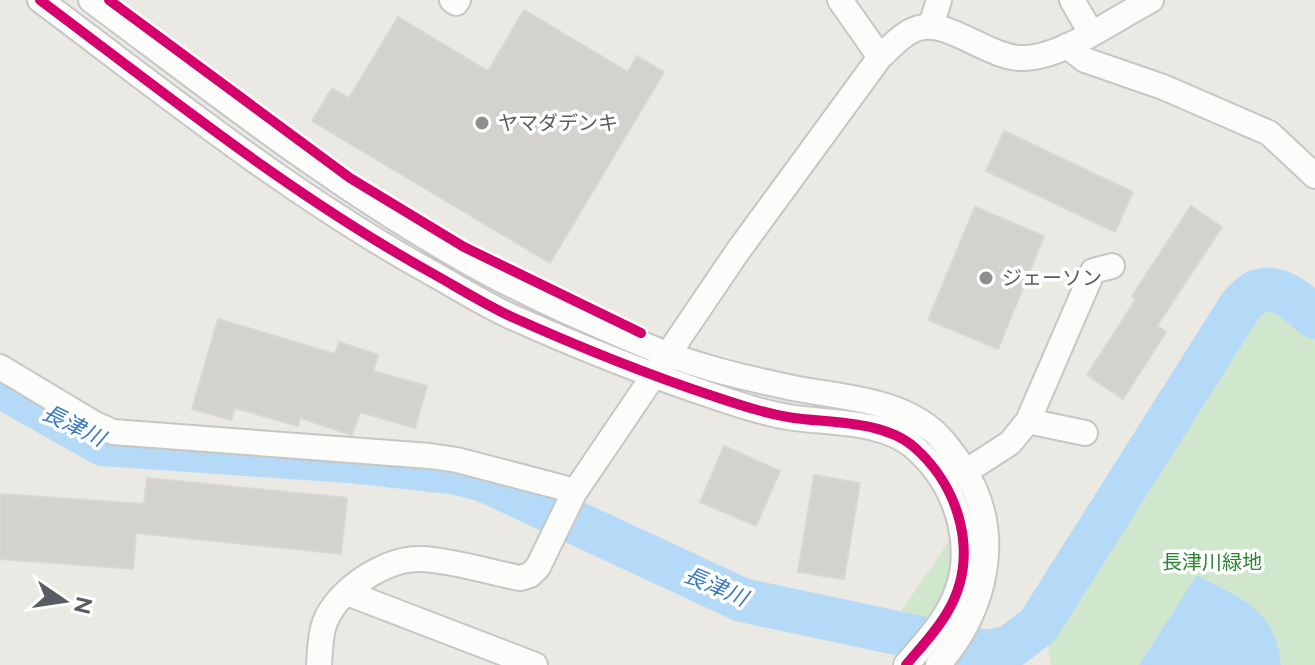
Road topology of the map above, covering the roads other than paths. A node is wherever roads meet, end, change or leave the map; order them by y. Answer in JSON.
{"nodes":[{"id":1,"x":40,"y":0,"type":"edge"},
{"id":2,"x":84,"y":0,"type":"edge"},
{"id":3,"x":91,"y":0,"type":"edge"},
{"id":4,"x":452,"y":0,"type":"edge"},
{"id":5,"x":458,"y":0,"type":"edge"},
{"id":6,"x":840,"y":0,"type":"edge"},
{"id":7,"x":939,"y":0,"type":"edge"},
{"id":8,"x":1072,"y":0,"type":"edge"},
{"id":9,"x":1151,"y":0,"type":"edge"},
{"id":10,"x":68,"y":21,"type":"junction"},
{"id":11,"x":931,"y":26,"type":"junction"},
{"id":12,"x":1091,"y":33,"type":"junction"},
{"id":13,"x":1067,"y":46,"type":"junction"},
{"id":14,"x":880,"y":57,"type":"junction"},
{"id":15,"x":1315,"y":176,"type":"edge"},
{"id":16,"x":1112,"y":266,"type":"dead end"},
{"id":17,"x":667,"y":355,"type":"junction"},
{"id":18,"x":0,"y":367,"type":"edge"},
{"id":19,"x":653,"y":376,"type":"junction"},
{"id":20,"x":1028,"y":421,"type":"junction"},
{"id":21,"x":1085,"y":433,"type":"dead end"},
{"id":22,"x":965,"y":472,"type":"junction"},
{"id":23,"x":571,"y":498,"type":"junction"},
{"id":24,"x":350,"y":589,"type":"junction"},
{"id":25,"x":927,"y":659,"type":"edge"},
{"id":26,"x":319,"y":665,"type":"edge"},
{"id":27,"x":535,"y":665,"type":"edge"}],
"edges":[{"from":1,"to":10,"type":"street"},
{"from":2,"to":10,"type":"street"},
{"from":3,"to":17,"type":"street"},
{"from":4,"to":5,"type":"street"},
{"from":6,"to":14,"type":"street"},
{"from":7,"to":11,"type":"street"},
{"from":8,"to":12,"type":"street"},
{"from":9,"to":12,"type":"street"},
{"from":10,"to":19,"type":"street"},
{"from":11,"to":13,"type":"street"},
{"from":11,"to":14,"type":"street"},
{"from":12,"to":13,"type":"street"},
{"from":13,"to":15,"type":"street"},
{"from":14,"to":17,"type":"street"},
{"from":16,"to":20,"type":"street"},
{"from":17,"to":19,"type":"street"},
{"from":17,"to":22,"type":"street"},
{"from":18,"to":23,"type":"street"},
{"from":19,"to":23,"type":"street"},
{"from":19,"to":25,"type":"street"},
{"from":20,"to":21,"type":"street"},
{"from":20,"to":22,"type":"street"},
{"from":22,"to":25,"type":"street"},
{"from":23,"to":24,"type":"street"},
{"from":24,"to":26,"type":"street"},
{"from":24,"to":27,"type":"street"}]}
